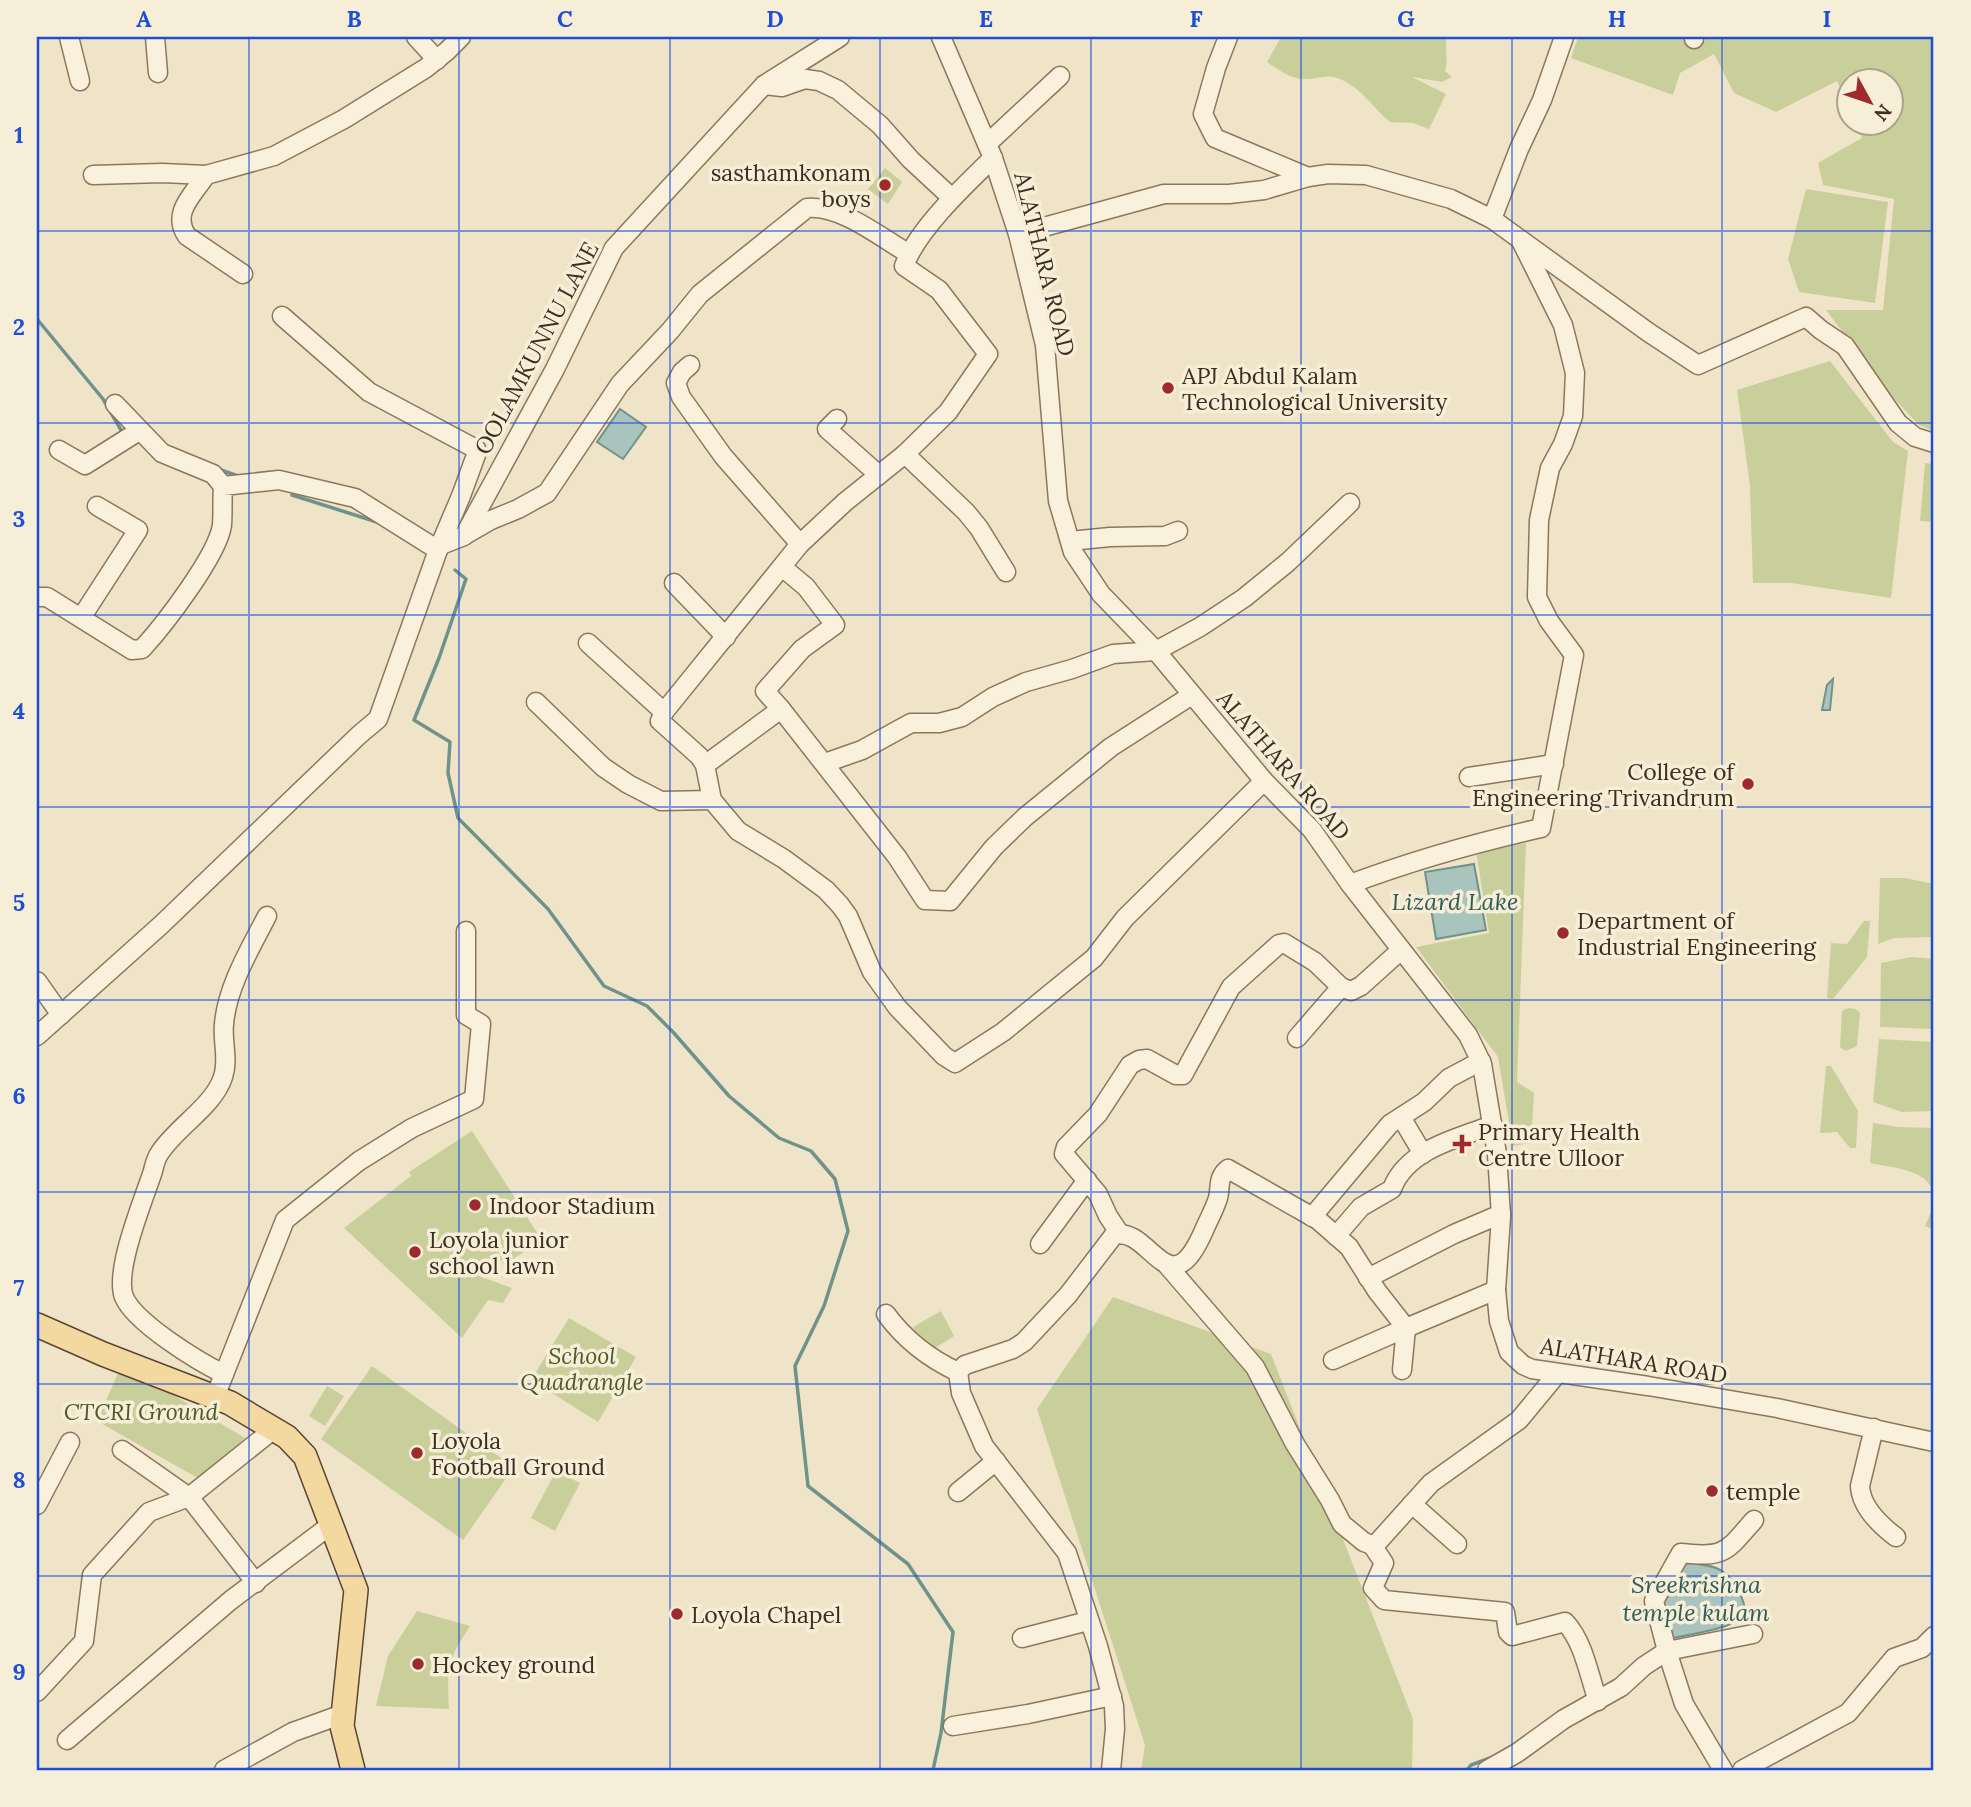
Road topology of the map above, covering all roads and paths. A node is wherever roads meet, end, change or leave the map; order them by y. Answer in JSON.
{"nodes":[{"id":1,"x":69,"y":37,"type":"edge"},
{"id":2,"x":155,"y":37,"type":"edge"},
{"id":3,"x":416,"y":37,"type":"edge"},
{"id":4,"x":461,"y":37,"type":"edge"},
{"id":5,"x":840,"y":37,"type":"edge"},
{"id":6,"x":941,"y":37,"type":"edge"},
{"id":7,"x":1228,"y":37,"type":"edge"},
{"id":8,"x":1564,"y":37,"type":"edge"},
{"id":9,"x":437,"y":60,"type":"junction"},
{"id":10,"x":158,"y":73,"type":"dead end"},
{"id":11,"x":1060,"y":76,"type":"dead end"},
{"id":12,"x":80,"y":81,"type":"dead end"},
{"id":13,"x":764,"y":85,"type":"junction"},
{"id":14,"x":990,"y":150,"type":"junction"},
{"id":15,"x":93,"y":176,"type":"dead end"},
{"id":16,"x":206,"y":176,"type":"junction"},
{"id":17,"x":1308,"y":177,"type":"junction"},
{"id":18,"x":952,"y":198,"type":"junction"},
{"id":19,"x":1492,"y":219,"type":"junction"},
{"id":20,"x":1018,"y":233,"type":"junction"},
{"id":21,"x":1520,"y":238,"type":"junction"},
{"id":22,"x":909,"y":254,"type":"junction"},
{"id":23,"x":243,"y":274,"type":"dead end"},
{"id":24,"x":282,"y":316,"type":"dead end"},
{"id":25,"x":690,"y":365,"type":"dead end"},
{"id":26,"x":115,"y":404,"type":"dead end"},
{"id":27,"x":837,"y":419,"type":"dead end"},
{"id":28,"x":139,"y":431,"type":"junction"},
{"id":29,"x":1934,"y":443,"type":"edge"},
{"id":30,"x":59,"y":450,"type":"dead end"},
{"id":31,"x":905,"y":454,"type":"junction"},
{"id":32,"x":878,"y":475,"type":"junction"},
{"id":33,"x":223,"y":486,"type":"junction"},
{"id":34,"x":1350,"y":503,"type":"dead end"},
{"id":35,"x":97,"y":506,"type":"dead end"},
{"id":36,"x":1178,"y":531,"type":"dead end"},
{"id":37,"x":464,"y":536,"type":"junction"},
{"id":38,"x":1070,"y":541,"type":"junction"},
{"id":39,"x":800,"y":544,"type":"junction"},
{"id":40,"x":439,"y":548,"type":"junction"},
{"id":41,"x":782,"y":567,"type":"junction"},
{"id":42,"x":1006,"y":572,"type":"dead end"},
{"id":43,"x":674,"y":583,"type":"dead end"},
{"id":44,"x":37,"y":597,"type":"edge"},
{"id":45,"x":81,"y":618,"type":"junction"},
{"id":46,"x":726,"y":636,"type":"junction"},
{"id":47,"x":588,"y":643,"type":"dead end"},
{"id":48,"x":1156,"y":651,"type":"junction"},
{"id":49,"x":1192,"y":695,"type":"junction"},
{"id":50,"x":536,"y":702,"type":"dead end"},
{"id":51,"x":780,"y":709,"type":"junction"},
{"id":52,"x":664,"y":712,"type":"junction"},
{"id":53,"x":825,"y":763,"type":"junction"},
{"id":54,"x":1554,"y":764,"type":"junction"},
{"id":55,"x":705,"y":765,"type":"junction"},
{"id":56,"x":1469,"y":777,"type":"dead end"},
{"id":57,"x":1264,"y":782,"type":"junction"},
{"id":58,"x":712,"y":800,"type":"junction"},
{"id":59,"x":1350,"y":884,"type":"junction"},
{"id":60,"x":267,"y":916,"type":"dead end"},
{"id":61,"x":466,"y":931,"type":"dead end"},
{"id":62,"x":1401,"y":950,"type":"junction"},
{"id":63,"x":37,"y":981,"type":"edge"},
{"id":64,"x":1341,"y":987,"type":"junction"},
{"id":65,"x":61,"y":1015,"type":"junction"},
{"id":66,"x":37,"y":1036,"type":"edge"},
{"id":67,"x":1297,"y":1038,"type":"dead end"},
{"id":68,"x":1481,"y":1060,"type":"junction"},
{"id":69,"x":1401,"y":1118,"type":"junction"},
{"id":70,"x":1493,"y":1125,"type":"junction"},
{"id":71,"x":1423,"y":1154,"type":"junction"},
{"id":72,"x":1087,"y":1180,"type":"junction"},
{"id":73,"x":1501,"y":1214,"type":"junction"},
{"id":74,"x":1312,"y":1217,"type":"junction"},
{"id":75,"x":1120,"y":1234,"type":"junction"},
{"id":76,"x":1336,"y":1236,"type":"junction"},
{"id":77,"x":1040,"y":1244,"type":"dead end"},
{"id":78,"x":1167,"y":1265,"type":"junction"},
{"id":79,"x":1368,"y":1278,"type":"junction"},
{"id":80,"x":1496,"y":1290,"type":"junction"},
{"id":81,"x":886,"y":1314,"type":"dead end"},
{"id":82,"x":1406,"y":1328,"type":"junction"},
{"id":83,"x":38,"y":1331,"type":"edge"},
{"id":84,"x":1333,"y":1360,"type":"dead end"},
{"id":85,"x":1402,"y":1370,"type":"dead end"},
{"id":86,"x":958,"y":1372,"type":"junction"},
{"id":87,"x":224,"y":1374,"type":"junction"},
{"id":88,"x":1557,"y":1374,"type":"junction"},
{"id":89,"x":215,"y":1398,"type":"junction"},
{"id":90,"x":1874,"y":1428,"type":"junction"},
{"id":91,"x":274,"y":1429,"type":"junction"},
{"id":92,"x":70,"y":1442,"type":"dead end"},
{"id":93,"x":1934,"y":1442,"type":"edge"},
{"id":94,"x":122,"y":1450,"type":"dead end"},
{"id":95,"x":996,"y":1461,"type":"junction"},
{"id":96,"x":958,"y":1492,"type":"dead end"},
{"id":97,"x":189,"y":1497,"type":"junction"},
{"id":98,"x":1412,"y":1504,"type":"junction"},
{"id":99,"x":37,"y":1505,"type":"edge"},
{"id":100,"x":1754,"y":1520,"type":"dead end"},
{"id":101,"x":332,"y":1524,"type":"junction"},
{"id":102,"x":1896,"y":1537,"type":"dead end"},
{"id":103,"x":1457,"y":1544,"type":"dead end"},
{"id":104,"x":1372,"y":1545,"type":"junction"},
{"id":105,"x":256,"y":1583,"type":"junction"},
{"id":106,"x":1088,"y":1621,"type":"junction"},
{"id":107,"x":1753,"y":1634,"type":"dead end"},
{"id":108,"x":1934,"y":1636,"type":"edge"},
{"id":109,"x":1022,"y":1638,"type":"dead end"},
{"id":110,"x":1667,"y":1651,"type":"junction"},
{"id":111,"x":37,"y":1692,"type":"edge"},
{"id":112,"x":1112,"y":1696,"type":"junction"},
{"id":113,"x":1598,"y":1701,"type":"junction"},
{"id":114,"x":343,"y":1714,"type":"junction"},
{"id":115,"x":953,"y":1726,"type":"dead end"},
{"id":116,"x":67,"y":1740,"type":"dead end"},
{"id":117,"x":1717,"y":1768,"type":"edge"},
{"id":118,"x":224,"y":1770,"type":"edge"},
{"id":119,"x":353,"y":1770,"type":"edge"},
{"id":120,"x":1111,"y":1770,"type":"edge"},
{"id":121,"x":1488,"y":1770,"type":"edge"},
{"id":122,"x":1742,"y":1770,"type":"edge"}],
"edges":[{"from":1,"to":12,"type":"street"},
{"from":2,"to":10,"type":"street"},
{"from":3,"to":9,"type":"street"},
{"from":4,"to":9,"type":"street"},
{"from":5,"to":13,"type":"street","name":"OOLAMKUNNU LANE"},
{"from":6,"to":14,"type":"street","name":"ALATHARA ROAD"},
{"from":7,"to":17,"type":"street"},
{"from":8,"to":19,"type":"street"},
{"from":9,"to":16,"type":"street"},
{"from":11,"to":14,"type":"street"},
{"from":13,"to":18,"type":"street"},
{"from":13,"to":37,"type":"street","name":"OOLAMKUNNU LANE"},
{"from":14,"to":18,"type":"street"},
{"from":14,"to":20,"type":"street","name":"ALATHARA ROAD"},
{"from":15,"to":16,"type":"street"},
{"from":16,"to":23,"type":"street"},
{"from":17,"to":19,"type":"street"},
{"from":17,"to":20,"type":"street"},
{"from":18,"to":22,"type":"street"},
{"from":19,"to":21,"type":"street"},
{"from":20,"to":38,"type":"street","name":"ALATHARA ROAD"},
{"from":21,"to":29,"type":"street"},
{"from":21,"to":54,"type":"street"},
{"from":22,"to":31,"type":"street"},
{"from":22,"to":37,"type":"street"},
{"from":24,"to":40,"type":"street"},
{"from":25,"to":39,"type":"street"},
{"from":26,"to":28,"type":"street"},
{"from":27,"to":32,"type":"street"},
{"from":28,"to":30,"type":"street"},
{"from":28,"to":33,"type":"street"},
{"from":31,"to":32,"type":"street"},
{"from":31,"to":42,"type":"street"},
{"from":32,"to":39,"type":"street"},
{"from":33,"to":40,"type":"street"},
{"from":33,"to":45,"type":"street"},
{"from":34,"to":48,"type":"street"},
{"from":35,"to":45,"type":"street"},
{"from":36,"to":38,"type":"street"},
{"from":37,"to":40,"type":"street"},
{"from":38,"to":48,"type":"street","name":"ALATHARA ROAD"},
{"from":39,"to":41,"type":"street"},
{"from":40,"to":65,"type":"street"},
{"from":41,"to":46,"type":"street"},
{"from":41,"to":51,"type":"street"},
{"from":43,"to":46,"type":"street"},
{"from":44,"to":45,"type":"street"},
{"from":46,"to":52,"type":"street"},
{"from":47,"to":52,"type":"street"},
{"from":48,"to":49,"type":"street","name":"ALATHARA ROAD"},
{"from":48,"to":53,"type":"street"},
{"from":49,"to":53,"type":"street"},
{"from":49,"to":57,"type":"street","name":"ALATHARA ROAD"},
{"from":50,"to":58,"type":"street"},
{"from":51,"to":53,"type":"street"},
{"from":51,"to":55,"type":"street"},
{"from":52,"to":55,"type":"street"},
{"from":54,"to":56,"type":"street"},
{"from":54,"to":59,"type":"street"},
{"from":55,"to":58,"type":"street"},
{"from":57,"to":58,"type":"street"},
{"from":57,"to":59,"type":"street","name":"ALATHARA ROAD"},
{"from":59,"to":62,"type":"street","name":"ALATHARA ROAD"},
{"from":60,"to":87,"type":"street"},
{"from":61,"to":87,"type":"street"},
{"from":62,"to":64,"type":"street"},
{"from":62,"to":68,"type":"street","name":"ALATHARA ROAD"},
{"from":63,"to":65,"type":"street"},
{"from":64,"to":67,"type":"street"},
{"from":64,"to":72,"type":"street"},
{"from":65,"to":66,"type":"street"},
{"from":68,"to":69,"type":"street"},
{"from":68,"to":70,"type":"street","name":"ALATHARA ROAD"},
{"from":69,"to":71,"type":"street"},
{"from":69,"to":74,"type":"street"},
{"from":70,"to":71,"type":"street"},
{"from":70,"to":73,"type":"street","name":"ALATHARA ROAD"},
{"from":71,"to":76,"type":"street"},
{"from":72,"to":75,"type":"street"},
{"from":72,"to":77,"type":"street"},
{"from":73,"to":79,"type":"street"},
{"from":73,"to":80,"type":"street","name":"ALATHARA ROAD"},
{"from":74,"to":76,"type":"street"},
{"from":74,"to":78,"type":"street"},
{"from":75,"to":78,"type":"street"},
{"from":75,"to":86,"type":"street"},
{"from":76,"to":79,"type":"street"},
{"from":78,"to":104,"type":"street"},
{"from":79,"to":82,"type":"street"},
{"from":80,"to":82,"type":"street"},
{"from":80,"to":88,"type":"street","name":"ALATHARA ROAD"},
{"from":81,"to":86,"type":"street"},
{"from":82,"to":84,"type":"street"},
{"from":82,"to":85,"type":"street"},
{"from":83,"to":89,"type":"main road"},
{"from":86,"to":95,"type":"street"},
{"from":87,"to":89,"type":"street"},
{"from":88,"to":90,"type":"street","name":"ALATHARA ROAD"},
{"from":88,"to":98,"type":"street"},
{"from":89,"to":91,"type":"main road"},
{"from":90,"to":93,"type":"street","name":"ALATHARA ROAD"},
{"from":90,"to":102,"type":"street"},
{"from":91,"to":97,"type":"street"},
{"from":91,"to":101,"type":"main road"},
{"from":92,"to":99,"type":"street"},
{"from":94,"to":97,"type":"street"},
{"from":95,"to":96,"type":"street"},
{"from":95,"to":106,"type":"street"},
{"from":97,"to":105,"type":"street"},
{"from":97,"to":111,"type":"street"},
{"from":98,"to":103,"type":"street"},
{"from":98,"to":104,"type":"street"},
{"from":100,"to":110,"type":"street"},
{"from":101,"to":105,"type":"street"},
{"from":101,"to":114,"type":"main road"},
{"from":104,"to":113,"type":"street"},
{"from":105,"to":116,"type":"street"},
{"from":106,"to":109,"type":"street"},
{"from":106,"to":112,"type":"street"},
{"from":107,"to":110,"type":"street"},
{"from":108,"to":122,"type":"street"},
{"from":110,"to":113,"type":"street"},
{"from":110,"to":117,"type":"street"},
{"from":112,"to":115,"type":"street"},
{"from":112,"to":120,"type":"street"},
{"from":113,"to":121,"type":"street"},
{"from":114,"to":118,"type":"street"},
{"from":114,"to":119,"type":"main road"}]}
